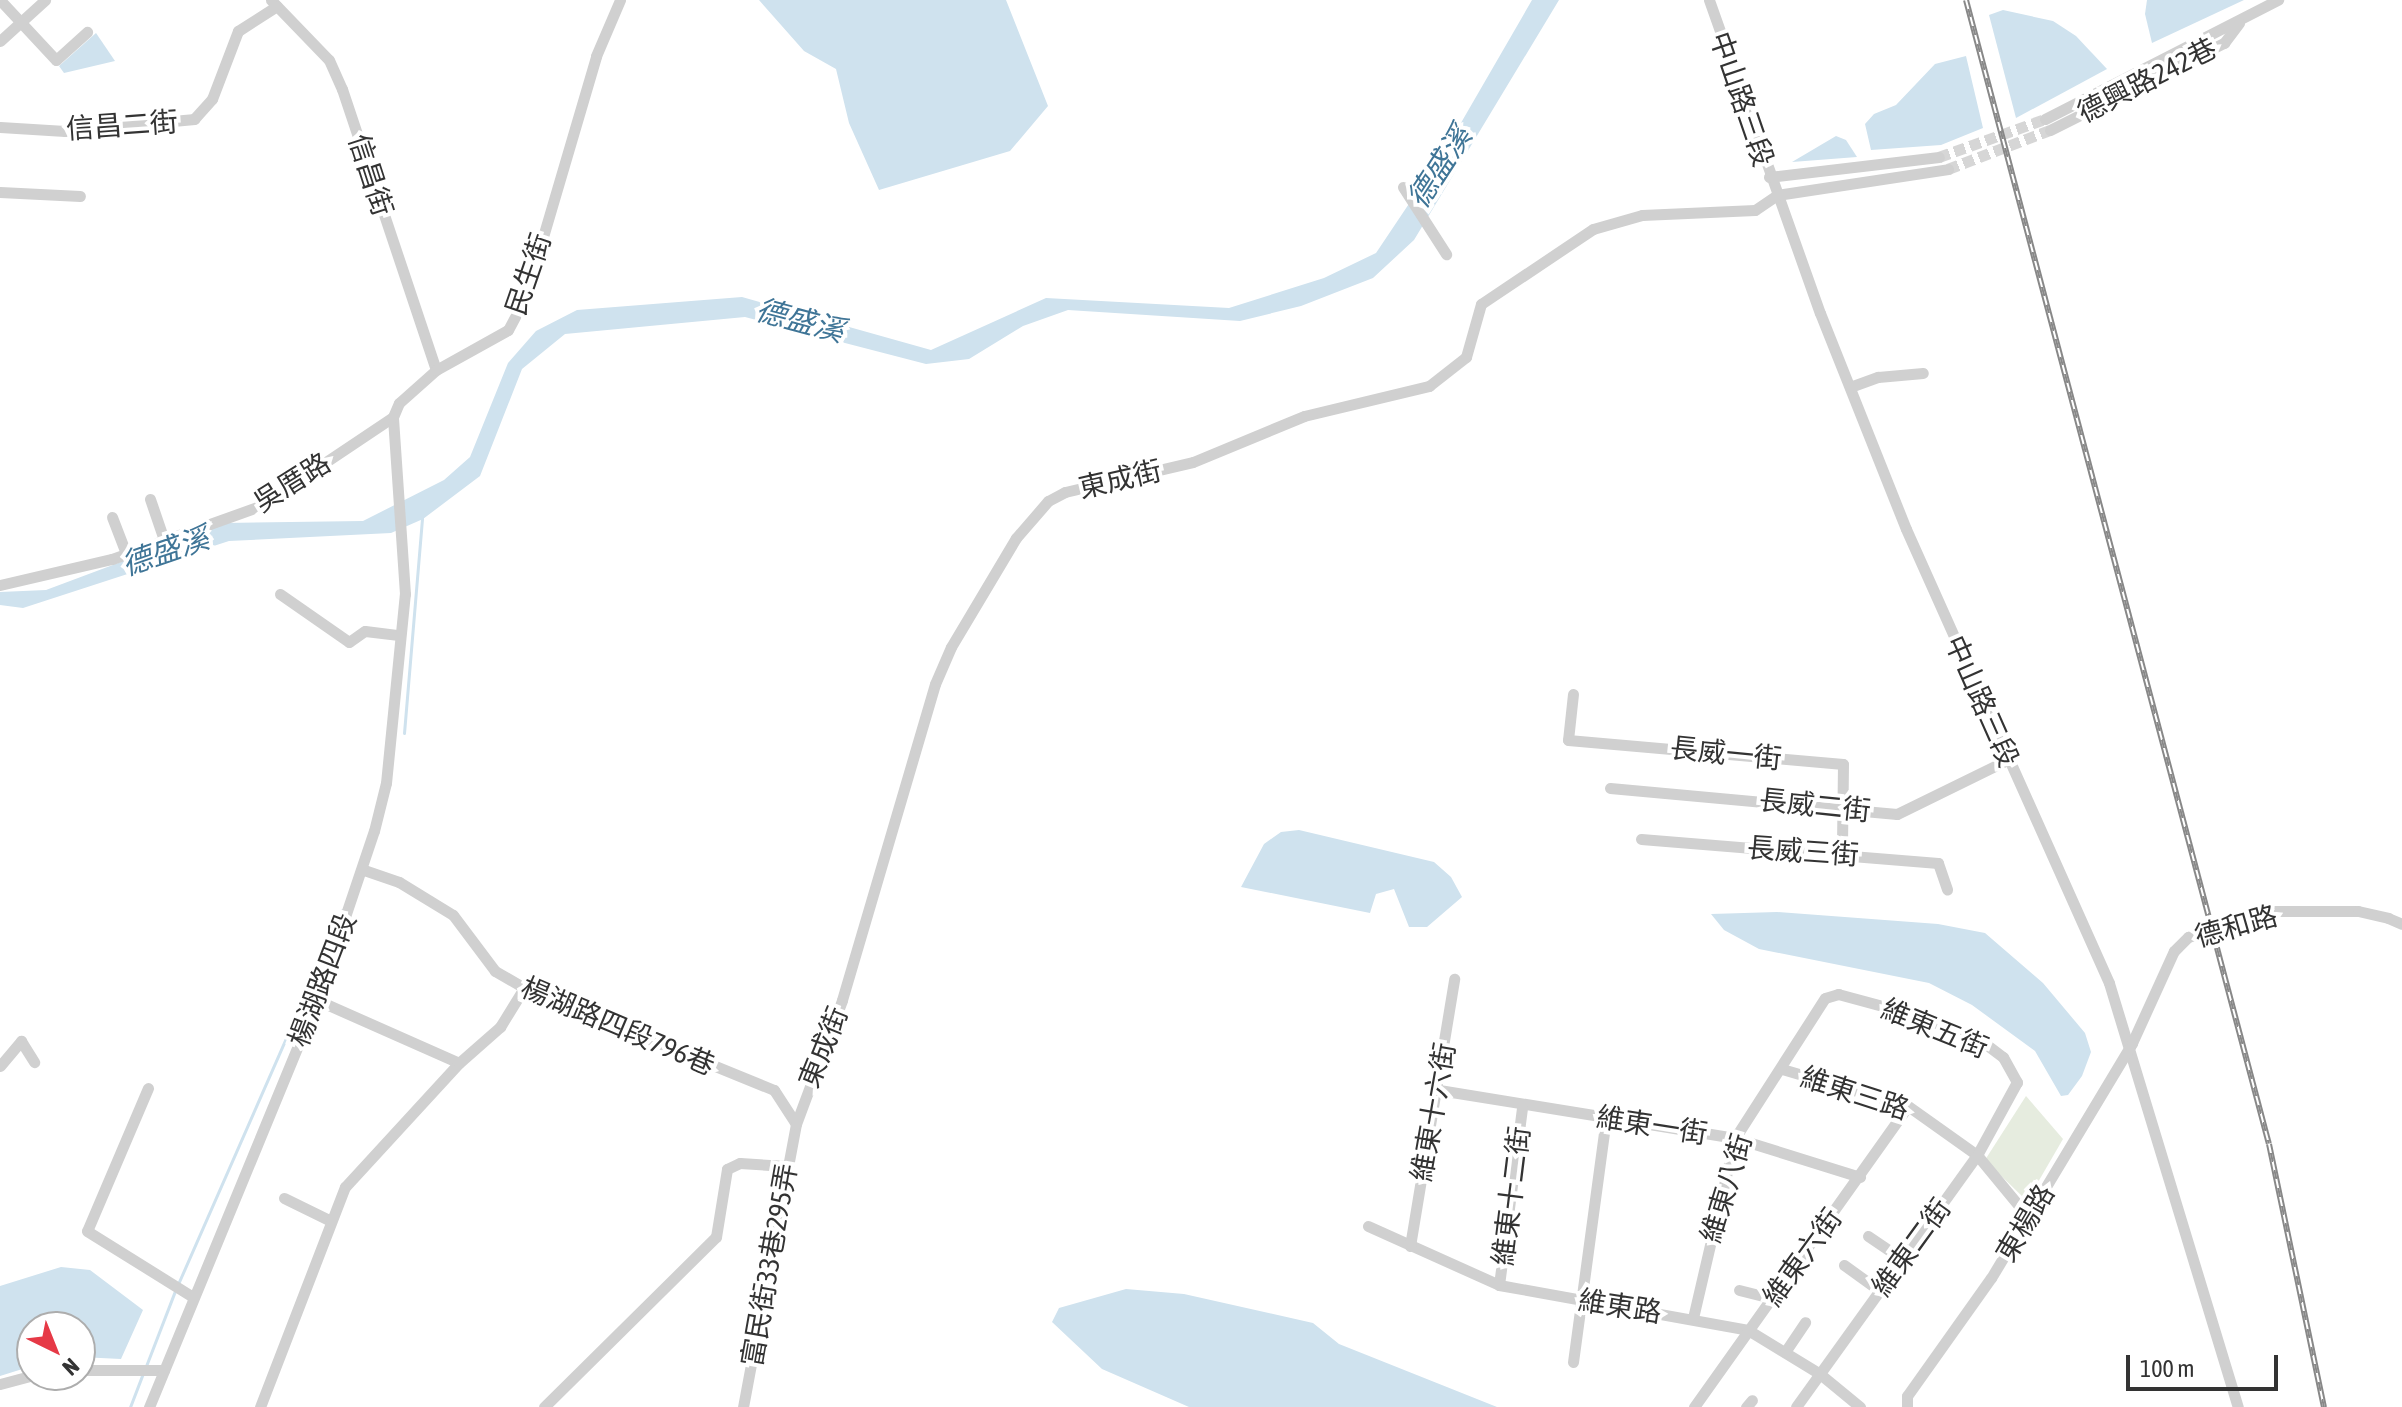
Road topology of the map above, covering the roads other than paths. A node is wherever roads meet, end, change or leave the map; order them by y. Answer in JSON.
{"nodes":[{"id":1,"x":0,"y":0,"type":"edge"},
{"id":2,"x":45,"y":0,"type":"edge"},
{"id":3,"x":620,"y":0,"type":"edge"},
{"id":4,"x":1709,"y":0,"type":"edge"},
{"id":5,"x":2278,"y":0,"type":"edge"},
{"id":6,"x":274,"y":3,"type":"edge"},
{"id":7,"x":20,"y":22,"type":"junction"},
{"id":8,"x":87,"y":32,"type":"dead end"},
{"id":9,"x":0,"y":41,"type":"edge"},
{"id":10,"x":2048,"y":124,"type":"tunnel mouth"},
{"id":11,"x":0,"y":127,"type":"edge"},
{"id":12,"x":1939,"y":157,"type":"tunnel mouth"},
{"id":13,"x":1948,"y":169,"type":"tunnel mouth"},
{"id":14,"x":1769,"y":177,"type":"junction"},
{"id":15,"x":1406,"y":191,"type":"dead end"},
{"id":16,"x":0,"y":192,"type":"edge"},
{"id":17,"x":1777,"y":195,"type":"junction"},
{"id":18,"x":80,"y":196,"type":"dead end"},
{"id":19,"x":1446,"y":254,"type":"dead end"},
{"id":20,"x":436,"y":370,"type":"junction"},
{"id":21,"x":1923,"y":373,"type":"dead end"},
{"id":22,"x":1850,"y":387,"type":"junction"},
{"id":23,"x":393,"y":417,"type":"junction"},
{"id":24,"x":150,"y":499,"type":"dead end"},
{"id":25,"x":112,"y":517,"type":"dead end"},
{"id":26,"x":164,"y":540,"type":"junction"},
{"id":27,"x":126,"y":554,"type":"junction"},
{"id":28,"x":0,"y":585,"type":"edge"},
{"id":29,"x":280,"y":594,"type":"dead end"},
{"id":30,"x":399,"y":635,"type":"junction"},
{"id":31,"x":1573,"y":694,"type":"dead end"},
{"id":32,"x":2007,"y":760,"type":"junction"},
{"id":33,"x":1610,"y":788,"type":"dead end"},
{"id":34,"x":1841,"y":807,"type":"junction"},
{"id":35,"x":1641,"y":839,"type":"dead end"},
{"id":36,"x":1842,"y":852,"type":"junction"},
{"id":37,"x":364,"y":870,"type":"junction"},
{"id":38,"x":1947,"y":889,"type":"dead end"},
{"id":39,"x":2402,"y":924,"type":"edge"},
{"id":40,"x":1454,"y":979,"type":"dead end"},
{"id":41,"x":524,"y":988,"type":"junction"},
{"id":42,"x":1838,"y":994,"type":"joint"},
{"id":43,"x":317,"y":1000,"type":"junction"},
{"id":44,"x":2132,"y":1043,"type":"junction"},
{"id":45,"x":34,"y":1062,"type":"dead end"},
{"id":46,"x":459,"y":1063,"type":"junction"},
{"id":47,"x":0,"y":1066,"type":"edge"},
{"id":48,"x":1782,"y":1069,"type":"junction"},
{"id":49,"x":2017,"y":1082,"type":"joint"},
{"id":50,"x":148,"y":1088,"type":"dead end"},
{"id":51,"x":1439,"y":1090,"type":"junction"},
{"id":52,"x":1908,"y":1106,"type":"junction"},
{"id":53,"x":1522,"y":1107,"type":"junction"},
{"id":54,"x":1606,"y":1117,"type":"junction"},
{"id":55,"x":796,"y":1124,"type":"junction"},
{"id":56,"x":1735,"y":1138,"type":"junction"},
{"id":57,"x":1977,"y":1155,"type":"junction"},
{"id":58,"x":786,"y":1166,"type":"junction"},
{"id":59,"x":1860,"y":1177,"type":"junction"},
{"id":60,"x":284,"y":1198,"type":"dead end"},
{"id":61,"x":2029,"y":1218,"type":"junction"},
{"id":62,"x":329,"y":1220,"type":"junction"},
{"id":63,"x":1368,"y":1226,"type":"dead end"},
{"id":64,"x":1868,"y":1236,"type":"dead end"},
{"id":65,"x":1410,"y":1246,"type":"junction"},
{"id":66,"x":1902,"y":1259,"type":"junction"},
{"id":67,"x":1844,"y":1265,"type":"dead end"},
{"id":68,"x":1499,"y":1285,"type":"junction"},
{"id":69,"x":1739,"y":1290,"type":"dead end"},
{"id":70,"x":1880,"y":1291,"type":"junction"},
{"id":71,"x":188,"y":1294,"type":"junction"},
{"id":72,"x":1772,"y":1298,"type":"junction"},
{"id":73,"x":1583,"y":1300,"type":"junction"},
{"id":74,"x":1693,"y":1318,"type":"junction"},
{"id":75,"x":1805,"y":1322,"type":"dead end"},
{"id":76,"x":1748,"y":1330,"type":"junction"},
{"id":77,"x":1785,"y":1352,"type":"junction"},
{"id":78,"x":1573,"y":1362,"type":"dead end"},
{"id":79,"x":96,"y":1370,"type":"edge"},
{"id":80,"x":164,"y":1370,"type":"junction"},
{"id":81,"x":1820,"y":1374,"type":"junction"},
{"id":82,"x":1907,"y":1401,"type":"edge"},
{"id":83,"x":149,"y":1407,"type":"edge"},
{"id":84,"x":260,"y":1407,"type":"edge"},
{"id":85,"x":544,"y":1407,"type":"edge"},
{"id":86,"x":743,"y":1407,"type":"edge"},
{"id":87,"x":1694,"y":1407,"type":"edge"},
{"id":88,"x":1796,"y":1407,"type":"edge"},
{"id":89,"x":1860,"y":1407,"type":"edge"},
{"id":90,"x":1897,"y":1407,"type":"edge"},
{"id":91,"x":2238,"y":1407,"type":"edge"}],
"edges":[{"from":1,"to":7,"type":"street"},
{"from":2,"to":7,"type":"street"},
{"from":3,"to":20,"type":"street","name":"民生街"},
{"from":4,"to":14,"type":"street","name":"中山路三段"},
{"from":5,"to":10,"type":"street","name":"德興路242巷"},
{"from":6,"to":11,"type":"street","name":"信昌二街"},
{"from":6,"to":20,"type":"street","name":"信昌街"},
{"from":7,"to":8,"type":"street"},
{"from":7,"to":9,"type":"street"},
{"from":12,"to":14,"type":"street"},
{"from":13,"to":17,"type":"street"},
{"from":14,"to":17,"type":"street","name":"中山路三段"},
{"from":15,"to":19,"type":"street"},
{"from":16,"to":18,"type":"street"},
{"from":17,"to":22,"type":"street","name":"中山路三段"},
{"from":17,"to":55,"type":"street","name":"東成街"},
{"from":20,"to":23,"type":"street","name":"民生街"},
{"from":21,"to":22,"type":"street"},
{"from":22,"to":32,"type":"street","name":"中山路三段"},
{"from":23,"to":26,"type":"street","name":"吳厝路"},
{"from":23,"to":30,"type":"street","name":"楊湖路四段"},
{"from":24,"to":26,"type":"street"},
{"from":25,"to":27,"type":"street"},
{"from":26,"to":27,"type":"street","name":"吳厝路"},
{"from":27,"to":28,"type":"street","name":"吳厝路"},
{"from":29,"to":30,"type":"street"},
{"from":30,"to":37,"type":"street","name":"楊湖路四段"},
{"from":31,"to":34,"type":"street","name":"長威一街"},
{"from":32,"to":34,"type":"street","name":"長威二街"},
{"from":32,"to":44,"type":"street","name":"中山路三段"},
{"from":33,"to":34,"type":"street","name":"長威二街"},
{"from":34,"to":36,"type":"street","name":"長威一街"},
{"from":35,"to":36,"type":"street","name":"長威三街"},
{"from":36,"to":38,"type":"street","name":"長威三街"},
{"from":37,"to":41,"type":"street","name":"楊湖路四段796巷"},
{"from":37,"to":43,"type":"street","name":"楊湖路四段"},
{"from":39,"to":44,"type":"street","name":"德和路","bridge":true},
{"from":40,"to":51,"type":"street","name":"維東十六街"},
{"from":41,"to":46,"type":"street"},
{"from":41,"to":55,"type":"street","name":"楊湖路四段796巷"},
{"from":42,"to":48,"type":"street","name":"維東八街"},
{"from":42,"to":49,"type":"street","name":"維東五街"},
{"from":43,"to":46,"type":"street"},
{"from":43,"to":71,"type":"street","name":"楊湖路四段"},
{"from":44,"to":61,"type":"street","name":"東楊路"},
{"from":44,"to":91,"type":"street","name":"中山路三段"},
{"from":45,"to":47,"type":"street"},
{"from":46,"to":62,"type":"street"},
{"from":48,"to":52,"type":"street","name":"維東三路"},
{"from":48,"to":56,"type":"street","name":"維東八街"},
{"from":49,"to":57,"type":"street","name":"維東二街"},
{"from":50,"to":71,"type":"street"},
{"from":51,"to":53,"type":"street","name":"維東一街"},
{"from":51,"to":65,"type":"street","name":"維東十六街"},
{"from":52,"to":57,"type":"street","name":"維東三路"},
{"from":52,"to":59,"type":"street","name":"維東六街"},
{"from":53,"to":54,"type":"street","name":"維東一街"},
{"from":53,"to":68,"type":"street","name":"維東十二街"},
{"from":54,"to":56,"type":"street","name":"維東一街"},
{"from":54,"to":73,"type":"street"},
{"from":55,"to":58,"type":"street","name":"富民街33巷295弄"},
{"from":56,"to":59,"type":"street","name":"維東一街"},
{"from":56,"to":74,"type":"street","name":"維東八街"},
{"from":57,"to":61,"type":"street","name":"維東三路"},
{"from":57,"to":66,"type":"street","name":"維東二街"},
{"from":58,"to":85,"type":"street"},
{"from":58,"to":86,"type":"street","name":"富民街33巷295弄"},
{"from":59,"to":72,"type":"street","name":"維東六街"},
{"from":60,"to":62,"type":"street"},
{"from":61,"to":82,"type":"street","name":"東楊路"},
{"from":62,"to":84,"type":"street"},
{"from":63,"to":65,"type":"street","name":"維東路"},
{"from":64,"to":66,"type":"street"},
{"from":65,"to":68,"type":"street","name":"維東路"},
{"from":66,"to":70,"type":"street","name":"維東二街"},
{"from":67,"to":70,"type":"street"},
{"from":68,"to":73,"type":"street","name":"維東路"},
{"from":69,"to":72,"type":"street"},
{"from":70,"to":81,"type":"street","name":"維東二街"},
{"from":71,"to":80,"type":"street","name":"楊湖路四段"},
{"from":72,"to":76,"type":"street","name":"維東六街"},
{"from":73,"to":74,"type":"street","name":"維東路"},
{"from":73,"to":78,"type":"street"},
{"from":74,"to":76,"type":"street","name":"維東路"},
{"from":75,"to":77,"type":"street"},
{"from":76,"to":77,"type":"street","name":"維東路"},
{"from":76,"to":87,"type":"street","name":"維東六街"},
{"from":77,"to":81,"type":"street","name":"維東路"},
{"from":79,"to":80,"type":"street"},
{"from":80,"to":83,"type":"street","name":"楊湖路四段"},
{"from":81,"to":88,"type":"street","name":"維東二街"},
{"from":81,"to":89,"type":"street","name":"維東路"},
{"from":82,"to":90,"type":"street","name":"東楊路"}]}
